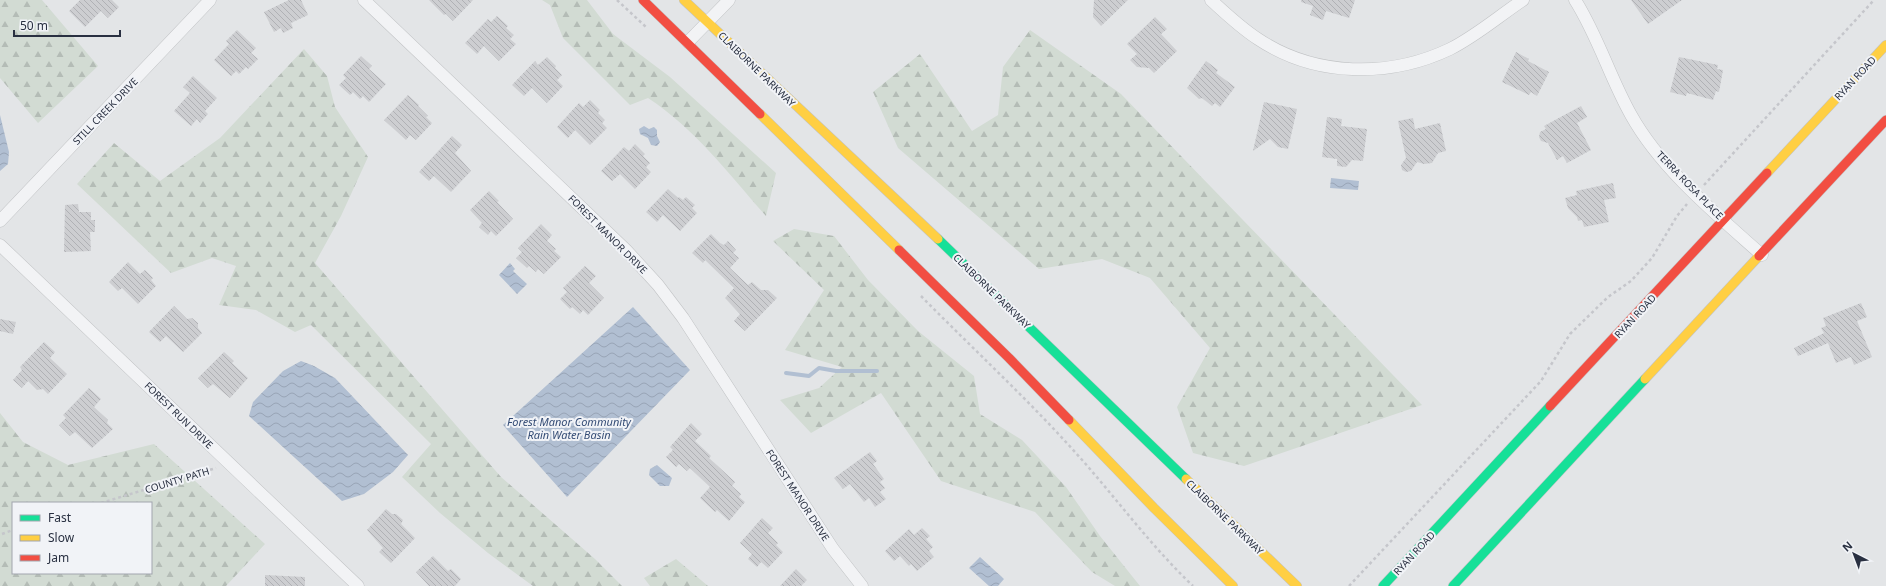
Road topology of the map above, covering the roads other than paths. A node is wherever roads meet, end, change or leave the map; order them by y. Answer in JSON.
{"nodes":[{"id":1,"x":210,"y":0,"type":"edge"},
{"id":2,"x":364,"y":0,"type":"edge"},
{"id":3,"x":643,"y":0,"type":"edge"},
{"id":4,"x":684,"y":0,"type":"edge"},
{"id":5,"x":729,"y":0,"type":"edge"},
{"id":6,"x":1212,"y":0,"type":"edge"},
{"id":7,"x":1523,"y":0,"type":"edge"},
{"id":8,"x":1575,"y":0,"type":"edge"},
{"id":9,"x":708,"y":22,"type":"junction"},
{"id":10,"x":688,"y":42,"type":"junction"},
{"id":11,"x":1886,"y":45,"type":"edge"},
{"id":12,"x":1886,"y":120,"type":"edge"},
{"id":13,"x":0,"y":221,"type":"edge"},
{"id":14,"x":1723,"y":221,"type":"junction"},
{"id":15,"x":0,"y":245,"type":"edge"},
{"id":16,"x":1762,"y":255,"type":"junction"},
{"id":17,"x":358,"y":586,"type":"edge"},
{"id":18,"x":862,"y":586,"type":"edge"},
{"id":19,"x":1232,"y":586,"type":"edge"},
{"id":20,"x":1297,"y":586,"type":"edge"},
{"id":21,"x":1383,"y":586,"type":"edge"},
{"id":22,"x":1453,"y":586,"type":"edge"}],
"edges":[{"from":1,"to":13,"type":"street","name":"STILL CREEK DRIVE"},
{"from":2,"to":18,"type":"street","name":"FOREST MANOR DRIVE"},
{"from":3,"to":10,"type":"main road"},
{"from":4,"to":9,"type":"main road","name":"CLAIBORNE PARKWAY"},
{"from":5,"to":9,"type":"street"},
{"from":6,"to":7,"type":"street"},
{"from":8,"to":14,"type":"street","name":"TERRA ROSA PLACE"},
{"from":9,"to":10,"type":"street"},
{"from":9,"to":20,"type":"main road","name":"CLAIBORNE PARKWAY"},
{"from":10,"to":19,"type":"main road"},
{"from":11,"to":14,"type":"main road","name":"RYAN ROAD"},
{"from":12,"to":16,"type":"main road"},
{"from":14,"to":16,"type":"street","name":"TERRA ROSA PLACE"},
{"from":14,"to":21,"type":"main road","name":"RYAN ROAD"},
{"from":15,"to":17,"type":"street","name":"FOREST RUN DRIVE"},
{"from":16,"to":22,"type":"main road"}]}
